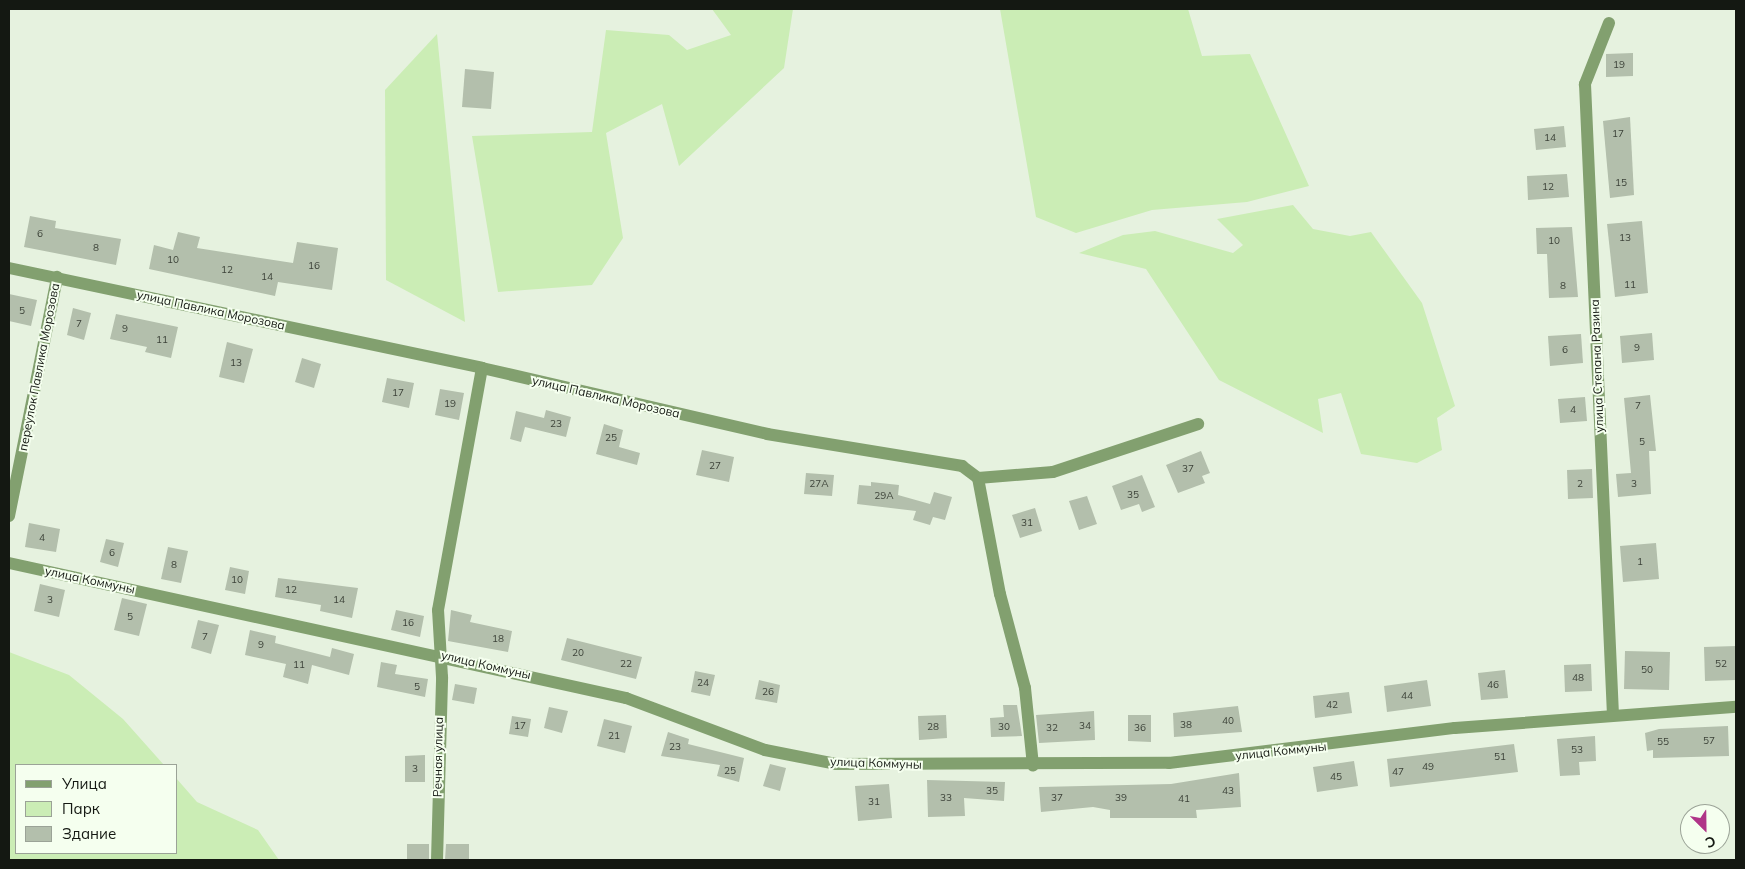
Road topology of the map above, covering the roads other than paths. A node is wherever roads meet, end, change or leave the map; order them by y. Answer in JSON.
{"nodes":[{"id":1,"x":1609,"y":24,"type":"dead end"},
{"id":2,"x":9,"y":268,"type":"edge"},
{"id":3,"x":57,"y":277,"type":"junction"},
{"id":4,"x":482,"y":368,"type":"junction"},
{"id":5,"x":1198,"y":424,"type":"dead end"},
{"id":6,"x":978,"y":478,"type":"junction"},
{"id":7,"x":9,"y":516,"type":"edge"},
{"id":8,"x":9,"y":563,"type":"edge"},
{"id":9,"x":438,"y":654,"type":"junction"},
{"id":10,"x":1736,"y":707,"type":"edge"},
{"id":11,"x":1614,"y":714,"type":"junction"},
{"id":12,"x":1033,"y":766,"type":"junction"},
{"id":13,"x":437,"y":860,"type":"edge"}],
"edges":[{"from":1,"to":11,"type":"street","name":"улица Степана Разина"},
{"from":2,"to":3,"type":"street","name":"улица Павлика Морозова"},
{"from":3,"to":4,"type":"street","name":"улица Павлика Морозова"},
{"from":3,"to":7,"type":"street","name":"переулок Павлика Морозова"},
{"from":4,"to":6,"type":"street","name":"улица Павлика Морозова"},
{"from":4,"to":9,"type":"street","name":"Речная улица"},
{"from":5,"to":6,"type":"street"},
{"from":6,"to":12,"type":"street"},
{"from":8,"to":9,"type":"street","name":"улица Коммуны"},
{"from":9,"to":12,"type":"street","name":"улица Коммуны"},
{"from":9,"to":13,"type":"street","name":"Речная улица"},
{"from":10,"to":11,"type":"street","name":"улица Коммуны"},
{"from":11,"to":12,"type":"street","name":"улица Коммуны"}]}
